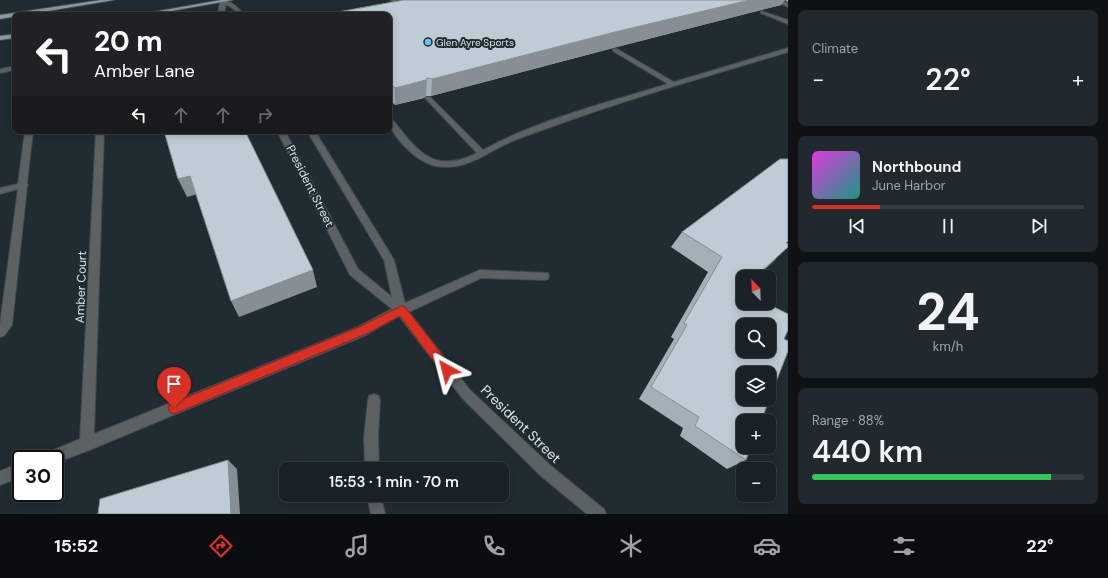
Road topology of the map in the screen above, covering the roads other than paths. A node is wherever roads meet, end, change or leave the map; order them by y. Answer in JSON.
{"nodes":[{"id":1,"x":111,"y":0,"type":"edge"},
{"id":2,"x":230,"y":0,"type":"edge"},
{"id":3,"x":394,"y":0,"type":"edge"},
{"id":4,"x":777,"y":0,"type":"edge"},
{"id":5,"x":223,"y":1,"type":"edge"},
{"id":6,"x":407,"y":4,"type":"edge"},
{"id":7,"x":788,"y":5,"type":"edge"},
{"id":8,"x":400,"y":6,"type":"junction"},
{"id":9,"x":392,"y":7,"type":"edge"},
{"id":10,"x":34,"y":12,"type":"edge"},
{"id":11,"x":157,"y":12,"type":"edge"},
{"id":12,"x":221,"y":12,"type":"edge"},
{"id":13,"x":239,"y":12,"type":"edge"},
{"id":14,"x":763,"y":12,"type":"dead end"},
{"id":15,"x":12,"y":15,"type":"edge"},
{"id":16,"x":0,"y":17,"type":"edge"},
{"id":17,"x":788,"y":22,"type":"edge"},
{"id":18,"x":12,"y":36,"type":"edge"},
{"id":19,"x":0,"y":38,"type":"edge"},
{"id":20,"x":615,"y":50,"type":"edge"},
{"id":21,"x":788,"y":50,"type":"edge"},
{"id":22,"x":12,"y":69,"type":"edge"},
{"id":23,"x":0,"y":71,"type":"edge"},
{"id":24,"x":673,"y":84,"type":"junction"},
{"id":25,"x":428,"y":98,"type":"edge"},
{"id":26,"x":392,"y":124,"type":"edge"},
{"id":27,"x":29,"y":134,"type":"edge"},
{"id":28,"x":100,"y":134,"type":"edge"},
{"id":29,"x":284,"y":134,"type":"edge"},
{"id":30,"x":313,"y":134,"type":"edge"},
{"id":31,"x":481,"y":153,"type":"junction"},
{"id":32,"x":24,"y":185,"type":"junction"},
{"id":33,"x":0,"y":191,"type":"edge"},
{"id":34,"x":544,"y":276,"type":"dead end"},
{"id":35,"x":401,"y":310,"type":"junction"},
{"id":36,"x":0,"y":332,"type":"edge"},
{"id":37,"x":374,"y":400,"type":"dead end"},
{"id":38,"x":87,"y":444,"type":"junction"},
{"id":39,"x":64,"y":453,"type":"edge"},
{"id":40,"x":372,"y":462,"type":"edge"},
{"id":41,"x":12,"y":473,"type":"edge"},
{"id":42,"x":0,"y":478,"type":"edge"},
{"id":43,"x":375,"y":502,"type":"edge"},
{"id":44,"x":378,"y":514,"type":"edge"},
{"id":45,"x":599,"y":514,"type":"edge"}],
"edges":[{"from":1,"to":10,"type":"main road"},
{"from":2,"to":5,"type":"main road"},
{"from":3,"to":8,"type":"street"},
{"from":4,"to":7,"type":"street"},
{"from":5,"to":11,"type":"main road"},
{"from":5,"to":12,"type":"street"},
{"from":5,"to":13,"type":"street"},
{"from":6,"to":8,"type":"street"},
{"from":8,"to":9,"type":"street"},
{"from":14,"to":17,"type":"street"},
{"from":15,"to":16,"type":"main road"},
{"from":18,"to":19,"type":"main road"},
{"from":20,"to":24,"type":"street"},
{"from":21,"to":24,"type":"street"},
{"from":22,"to":23,"type":"street"},
{"from":24,"to":31,"type":"street"},
{"from":25,"to":31,"type":"street"},
{"from":26,"to":31,"type":"street"},
{"from":27,"to":32,"type":"street"},
{"from":28,"to":38,"type":"street","name":"Amber Court"},
{"from":29,"to":35,"type":"street","name":"President Street"},
{"from":30,"to":35,"type":"street","name":"President Street"},
{"from":32,"to":33,"type":"street"},
{"from":32,"to":36,"type":"street"},
{"from":34,"to":35,"type":"street"},
{"from":35,"to":38,"type":"street"},
{"from":35,"to":45,"type":"street","name":"President Street"},
{"from":37,"to":40,"type":"street"},
{"from":38,"to":39,"type":"street"},
{"from":41,"to":42,"type":"street"},
{"from":43,"to":44,"type":"street"}]}
